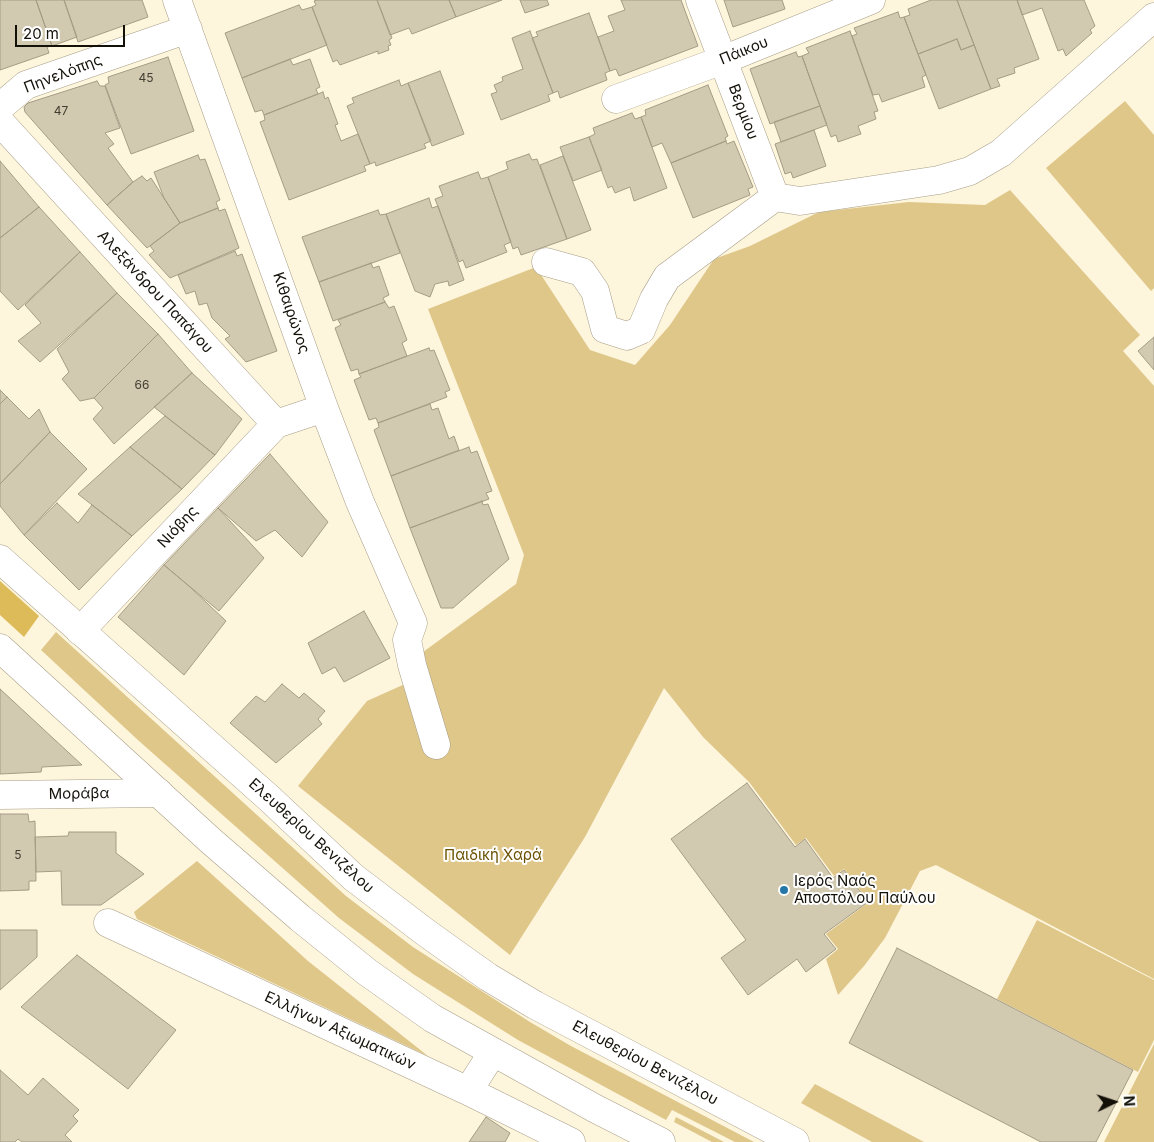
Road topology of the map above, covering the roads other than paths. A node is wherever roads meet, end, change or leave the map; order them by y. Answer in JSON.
{"nodes":[{"id":1,"x":177,"y":0,"type":"edge"},
{"id":2,"x":700,"y":0,"type":"edge"},
{"id":3,"x":871,"y":0,"type":"edge"},
{"id":4,"x":1154,"y":17,"type":"edge"},
{"id":5,"x":188,"y":29,"type":"junction"},
{"id":6,"x":723,"y":60,"type":"junction"},
{"id":7,"x":616,"y":100,"type":"dead end"},
{"id":8,"x":0,"y":107,"type":"edge"},
{"id":9,"x":0,"y":122,"type":"edge"},
{"id":10,"x":775,"y":197,"type":"junction"},
{"id":11,"x":546,"y":262,"type":"dead end"},
{"id":12,"x":324,"y":408,"type":"junction"},
{"id":13,"x":276,"y":424,"type":"junction"},
{"id":14,"x":0,"y":559,"type":"edge"},
{"id":15,"x":80,"y":631,"type":"junction"},
{"id":16,"x":0,"y":648,"type":"edge"},
{"id":17,"x":436,"y":745,"type":"dead end"},
{"id":18,"x":159,"y":794,"type":"junction"},
{"id":19,"x":0,"y":795,"type":"edge"},
{"id":20,"x":108,"y":923,"type":"dead end"},
{"id":21,"x":493,"y":1052,"type":"junction"},
{"id":22,"x":468,"y":1091,"type":"junction"},
{"id":23,"x":571,"y":1142,"type":"edge"},
{"id":24,"x":661,"y":1142,"type":"edge"},
{"id":25,"x":796,"y":1142,"type":"edge"}],
"edges":[{"from":1,"to":5,"type":"street","name":"Κιθαιρώνος"},
{"from":2,"to":6,"type":"street","name":"Βερμίου"},
{"from":3,"to":6,"type":"street","name":"Πάικου"},
{"from":4,"to":10,"type":"street"},
{"from":5,"to":8,"type":"street","name":"Πηνελόπης"},
{"from":5,"to":12,"type":"street","name":"Κιθαιρώνος"},
{"from":6,"to":7,"type":"street","name":"Πάικου"},
{"from":6,"to":10,"type":"street","name":"Βερμίου"},
{"from":9,"to":13,"type":"street","name":"Αλεξάνδρου Παπάγου"},
{"from":10,"to":11,"type":"street"},
{"from":12,"to":13,"type":"street"},
{"from":12,"to":17,"type":"street","name":"Κιθαιρώνος"},
{"from":13,"to":15,"type":"street","name":"Νιόβης"},
{"from":14,"to":15,"type":"street","name":"Ελευθερίου Βενιζέλου"},
{"from":15,"to":25,"type":"street","name":"Ελευθερίου Βενιζέλου"},
{"from":16,"to":18,"type":"street"},
{"from":18,"to":19,"type":"street","name":"Μοράβα"},
{"from":18,"to":21,"type":"street"},
{"from":20,"to":22,"type":"street","name":"Ελλήνων Αξιωματικών"},
{"from":21,"to":22,"type":"street"},
{"from":21,"to":24,"type":"street"},
{"from":22,"to":23,"type":"street","name":"Ελλήνων Αξιωματικών"}]}
